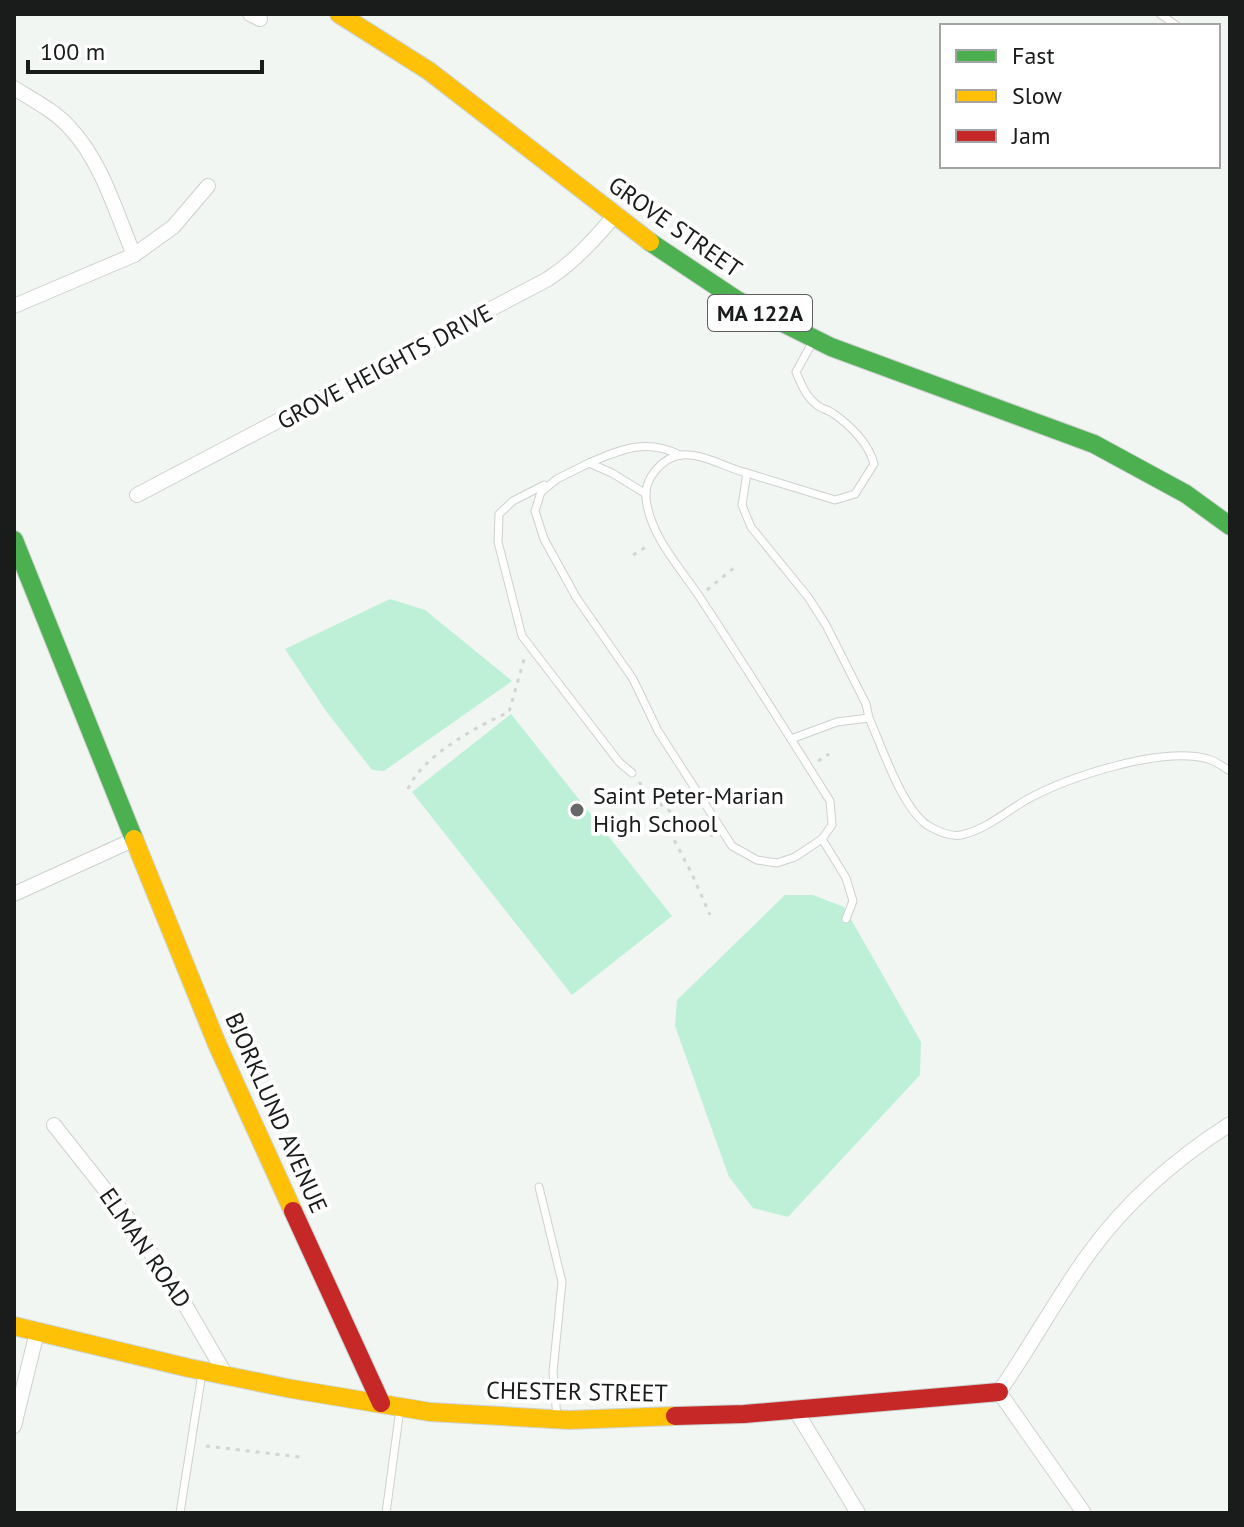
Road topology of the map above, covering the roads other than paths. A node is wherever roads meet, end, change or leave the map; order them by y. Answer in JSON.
{"nodes":[{"id":1,"x":339,"y":14,"type":"edge"},
{"id":2,"x":14,"y":88,"type":"edge"},
{"id":3,"x":208,"y":186,"type":"dead end"},
{"id":4,"x":615,"y":215,"type":"junction"},
{"id":5,"x":134,"y":255,"type":"junction"},
{"id":6,"x":14,"y":306,"type":"edge"},
{"id":7,"x":815,"y":339,"type":"junction"},
{"id":8,"x":681,"y":455,"type":"junction"},
{"id":9,"x":589,"y":463,"type":"junction"},
{"id":10,"x":747,"y":473,"type":"junction"},
{"id":11,"x":557,"y":479,"type":"junction"},
{"id":12,"x":646,"y":494,"type":"junction"},
{"id":13,"x":137,"y":495,"type":"dead end"},
{"id":14,"x":1230,"y":526,"type":"edge"},
{"id":15,"x":14,"y":540,"type":"edge"},
{"id":16,"x":18,"y":561,"type":"edge"},
{"id":17,"x":869,"y":718,"type":"junction"},
{"id":18,"x":791,"y":739,"type":"junction"},
{"id":19,"x":1230,"y":771,"type":"edge"},
{"id":20,"x":632,"y":773,"type":"road end"},
{"id":21,"x":822,"y":839,"type":"junction"},
{"id":22,"x":133,"y":840,"type":"junction"},
{"id":23,"x":14,"y":894,"type":"edge"},
{"id":24,"x":846,"y":919,"type":"dead end"},
{"id":25,"x":1230,"y":1124,"type":"edge"},
{"id":26,"x":54,"y":1125,"type":"dead end"},
{"id":27,"x":539,"y":1187,"type":"dead end"},
{"id":28,"x":14,"y":1326,"type":"edge"},
{"id":29,"x":37,"y":1332,"type":"junction"},
{"id":30,"x":202,"y":1371,"type":"junction"},
{"id":31,"x":227,"y":1377,"type":"junction"},
{"id":32,"x":999,"y":1392,"type":"junction"},
{"id":33,"x":381,"y":1403,"type":"junction"},
{"id":34,"x":400,"y":1407,"type":"junction"},
{"id":35,"x":796,"y":1411,"type":"junction"},
{"id":36,"x":557,"y":1419,"type":"junction"},
{"id":37,"x":14,"y":1426,"type":"edge"},
{"id":38,"x":180,"y":1513,"type":"edge"},
{"id":39,"x":386,"y":1513,"type":"edge"},
{"id":40,"x":858,"y":1513,"type":"edge"},
{"id":41,"x":1084,"y":1513,"type":"edge"}],
"edges":[{"from":1,"to":4,"type":"street","name":"GROVE STREET","number":"MA 122A"},
{"from":2,"to":5,"type":"street"},
{"from":3,"to":5,"type":"street"},
{"from":4,"to":7,"type":"street","name":"GROVE STREET","number":"MA 122A"},
{"from":4,"to":13,"type":"street","name":"GROVE HEIGHTS DRIVE"},
{"from":5,"to":6,"type":"street"},
{"from":7,"to":10,"type":"lane"},
{"from":7,"to":14,"type":"street","name":"GROVE STREET","number":"MA 122A"},
{"from":8,"to":9,"type":"lane"},
{"from":8,"to":10,"type":"lane"},
{"from":8,"to":12,"type":"lane"},
{"from":9,"to":11,"type":"lane"},
{"from":9,"to":12,"type":"lane"},
{"from":10,"to":17,"type":"lane"},
{"from":11,"to":20,"type":"lane"},
{"from":11,"to":21,"type":"lane"},
{"from":12,"to":18,"type":"lane"},
{"from":15,"to":16,"type":"street","name":"BJORKLUND AVENUE"},
{"from":16,"to":22,"type":"street","name":"BJORKLUND AVENUE"},
{"from":17,"to":18,"type":"lane"},
{"from":17,"to":19,"type":"lane"},
{"from":18,"to":21,"type":"lane"},
{"from":21,"to":24,"type":"lane"},
{"from":22,"to":23,"type":"street"},
{"from":22,"to":33,"type":"street","name":"BJORKLUND AVENUE"},
{"from":25,"to":32,"type":"street"},
{"from":26,"to":31,"type":"street","name":"ELMAN ROAD"},
{"from":27,"to":36,"type":"lane"},
{"from":28,"to":29,"type":"street","name":"CHESTER STREET"},
{"from":29,"to":30,"type":"street","name":"CHESTER STREET"},
{"from":29,"to":37,"type":"street"},
{"from":30,"to":31,"type":"street","name":"CHESTER STREET"},
{"from":30,"to":38,"type":"lane"},
{"from":31,"to":33,"type":"street","name":"CHESTER STREET"},
{"from":32,"to":35,"type":"street","name":"CHESTER STREET"},
{"from":32,"to":41,"type":"street"},
{"from":33,"to":34,"type":"street","name":"CHESTER STREET"},
{"from":34,"to":36,"type":"street","name":"CHESTER STREET"},
{"from":34,"to":39,"type":"lane"},
{"from":35,"to":36,"type":"street","name":"CHESTER STREET"},
{"from":35,"to":40,"type":"street"}]}
